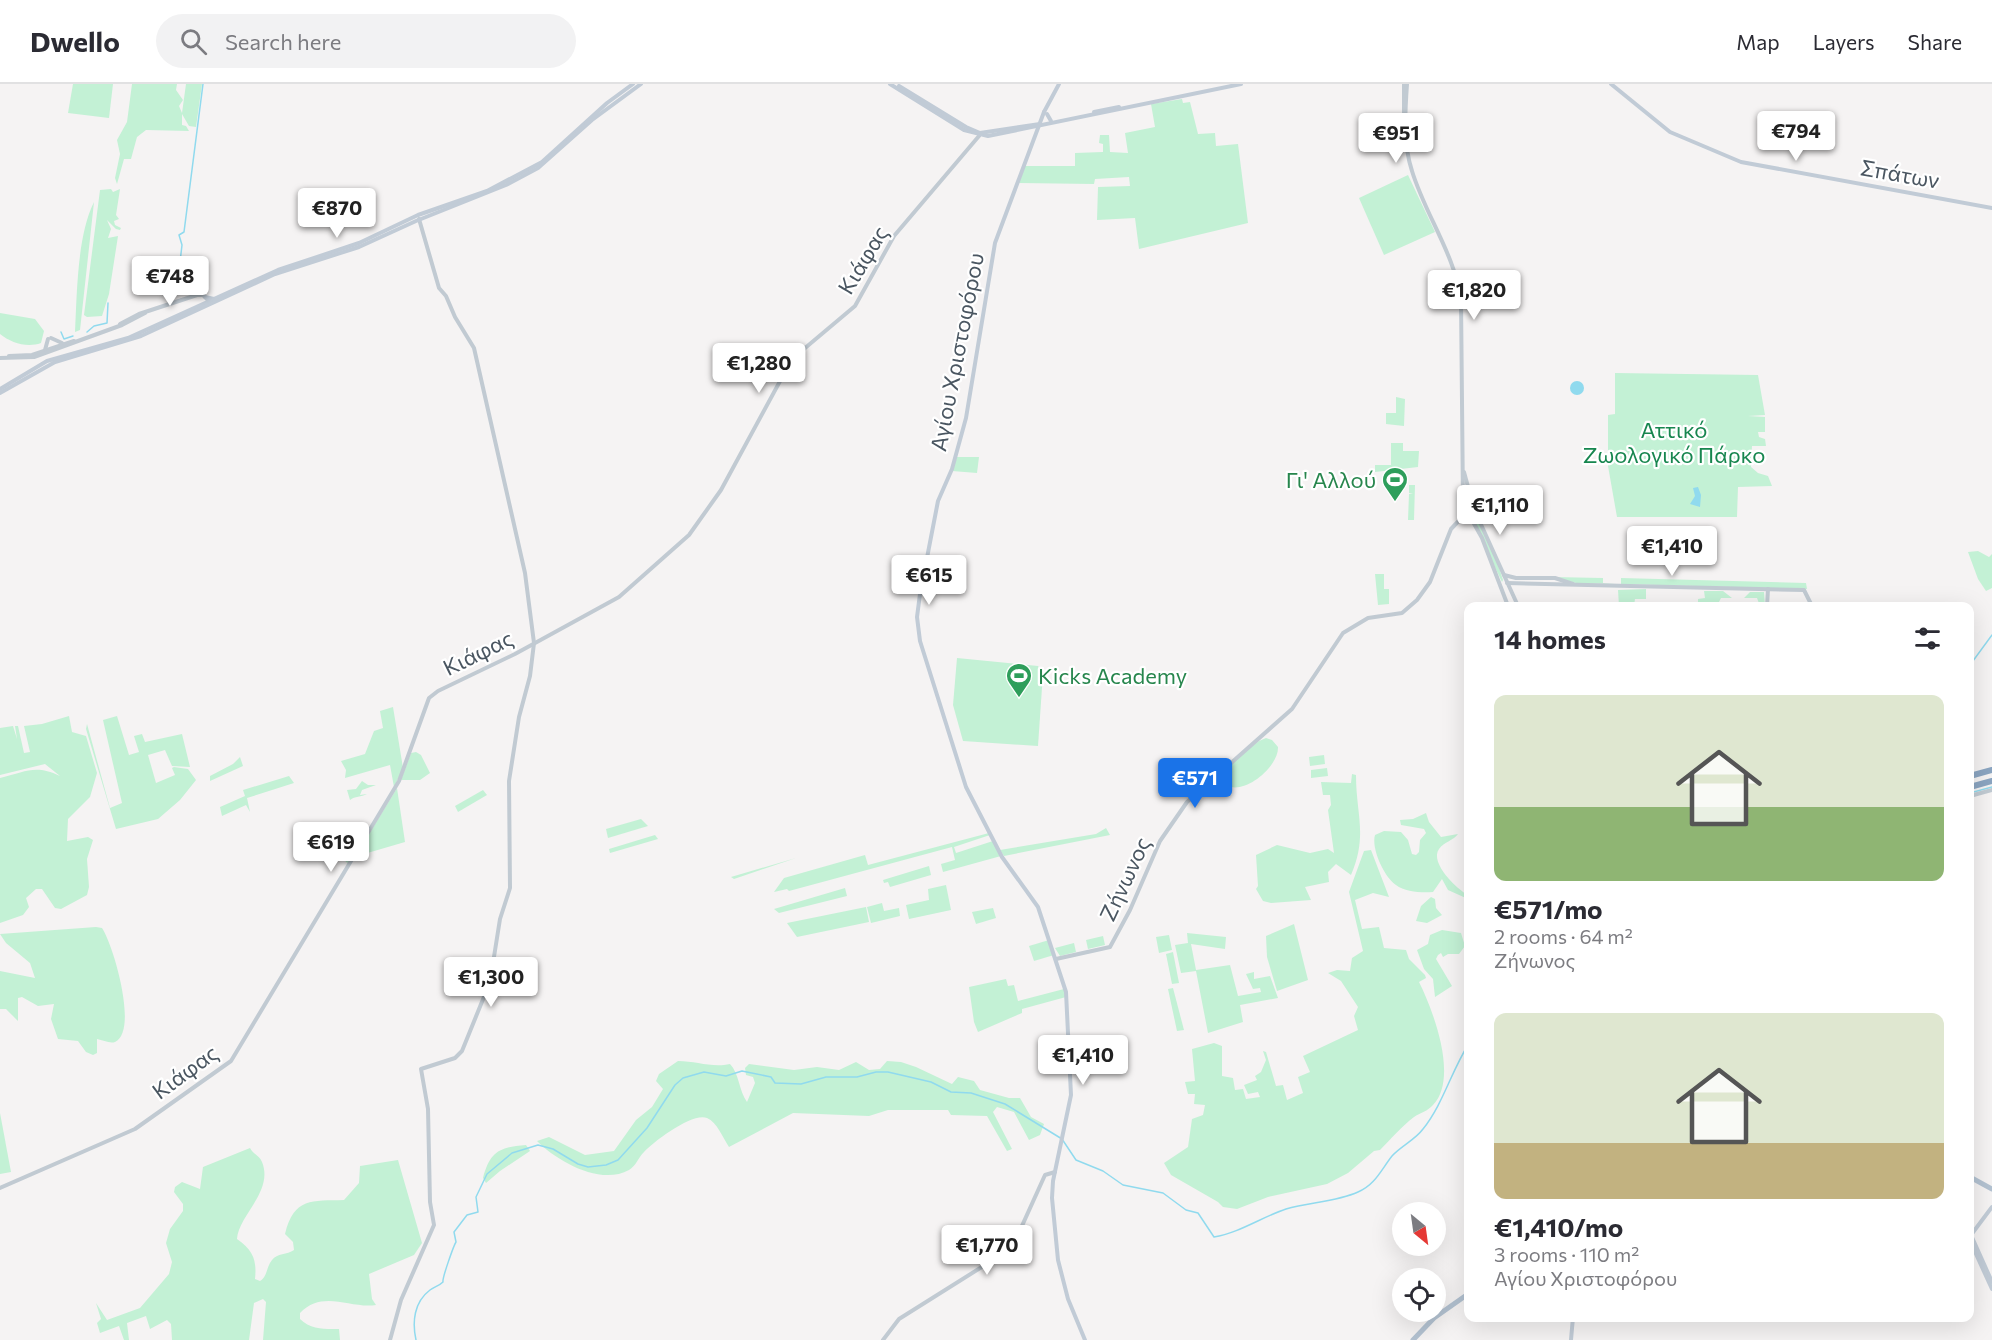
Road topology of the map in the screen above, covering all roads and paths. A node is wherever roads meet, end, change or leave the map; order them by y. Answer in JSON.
{"nodes":[{"id":1,"x":633,"y":84,"type":"edge"},
{"id":2,"x":641,"y":84,"type":"edge"},
{"id":3,"x":890,"y":84,"type":"edge"},
{"id":4,"x":895,"y":84,"type":"edge"},
{"id":5,"x":1228,"y":84,"type":"edge"},
{"id":6,"x":1240,"y":84,"type":"edge"},
{"id":7,"x":1405,"y":84,"type":"edge"},
{"id":8,"x":1611,"y":84,"type":"edge"},
{"id":9,"x":1058,"y":85,"type":"edge"},
{"id":10,"x":1045,"y":113,"type":"junction"},
{"id":11,"x":1052,"y":121,"type":"junction"},
{"id":12,"x":1039,"y":125,"type":"junction"},
{"id":13,"x":979,"y":136,"type":"junction"},
{"id":14,"x":1992,"y":208,"type":"edge"},
{"id":15,"x":417,"y":218,"type":"junction"},
{"id":16,"x":207,"y":302,"type":"junction"},
{"id":17,"x":89,"y":338,"type":"junction"},
{"id":18,"x":66,"y":343,"type":"junction"},
{"id":19,"x":40,"y":352,"type":"junction"},
{"id":20,"x":0,"y":357,"type":"edge"},
{"id":21,"x":0,"y":391,"type":"edge"},
{"id":22,"x":1462,"y":459,"type":"junction"},
{"id":23,"x":1473,"y":504,"type":"junction"},
{"id":24,"x":1467,"y":511,"type":"junction"},
{"id":25,"x":1476,"y":513,"type":"junction"},
{"id":26,"x":1504,"y":575,"type":"junction"},
{"id":27,"x":1516,"y":578,"type":"junction"},
{"id":28,"x":1550,"y":578,"type":"junction"},
{"id":29,"x":1497,"y":582,"type":"junction"},
{"id":30,"x":1506,"y":584,"type":"junction"},
{"id":31,"x":1515,"y":584,"type":"junction"},
{"id":32,"x":1554,"y":585,"type":"junction"},
{"id":33,"x":1577,"y":585,"type":"junction"},
{"id":34,"x":1768,"y":589,"type":"junction"},
{"id":35,"x":1501,"y":591,"type":"junction"},
{"id":36,"x":1512,"y":594,"type":"junction"},
{"id":37,"x":1506,"y":602,"type":"edge"},
{"id":38,"x":1516,"y":602,"type":"edge"},
{"id":39,"x":1767,"y":602,"type":"edge"},
{"id":40,"x":1810,"y":602,"type":"edge"},
{"id":41,"x":534,"y":643,"type":"junction"},
{"id":42,"x":1992,"y":770,"type":"edge"},
{"id":43,"x":1974,"y":775,"type":"edge"},
{"id":44,"x":1992,"y":781,"type":"edge"},
{"id":45,"x":1974,"y":786,"type":"edge"},
{"id":46,"x":1992,"y":790,"type":"edge"},
{"id":47,"x":1974,"y":795,"type":"edge"},
{"id":48,"x":1056,"y":959,"type":"junction"},
{"id":49,"x":1055,"y":1172,"type":"junction"},
{"id":50,"x":1974,"y":1177,"type":"edge"},
{"id":51,"x":1992,"y":1187,"type":"edge"},
{"id":52,"x":0,"y":1188,"type":"edge"},
{"id":53,"x":1992,"y":1205,"type":"edge"},
{"id":54,"x":1974,"y":1226,"type":"edge"},
{"id":55,"x":1974,"y":1229,"type":"edge"},
{"id":56,"x":1974,"y":1243,"type":"edge"},
{"id":57,"x":1974,"y":1249,"type":"edge"},
{"id":58,"x":1992,"y":1282,"type":"edge"},
{"id":59,"x":1992,"y":1289,"type":"edge"},
{"id":60,"x":1464,"y":1298,"type":"edge"},
{"id":61,"x":1573,"y":1322,"type":"edge"},
{"id":62,"x":390,"y":1340,"type":"edge"},
{"id":63,"x":883,"y":1340,"type":"edge"},
{"id":64,"x":1085,"y":1340,"type":"edge"},
{"id":65,"x":1415,"y":1340,"type":"edge"},
{"id":66,"x":1571,"y":1340,"type":"edge"}],
"edges":[{"from":1,"to":15,"type":"main road"},
{"from":2,"to":15,"type":"main road"},
{"from":3,"to":13,"type":"main road"},
{"from":4,"to":12,"type":"main road"},
{"from":5,"to":11,"type":"main road"},
{"from":6,"to":12,"type":"main road"},
{"from":7,"to":22,"type":"street"},
{"from":8,"to":14,"type":"main road","name":"Σπάτων"},
{"from":9,"to":10,"type":"main road","name":"Αγίου Χριστοφόρου"},
{"from":10,"to":11,"type":"main road"},
{"from":10,"to":12,"type":"main road","name":"Αγίου Χριστοφόρου"},
{"from":11,"to":12,"type":"main road"},
{"from":12,"to":13,"type":"main road"},
{"from":12,"to":48,"type":"main road","name":"Αγίου Χριστοφόρου"},
{"from":13,"to":41,"type":"street","name":"Κιάφας"},
{"from":15,"to":16,"type":"main road"},
{"from":15,"to":16,"type":"main road"},
{"from":15,"to":41,"type":"street"},
{"from":16,"to":17,"type":"street"},
{"from":16,"to":21,"type":"main road"},
{"from":17,"to":18,"type":"street"},
{"from":17,"to":20,"type":"street"},
{"from":18,"to":19,"type":"street"},
{"from":18,"to":19,"type":"street"},
{"from":19,"to":20,"type":"street"},
{"from":22,"to":23,"type":"street"},
{"from":22,"to":24,"type":"street"},
{"from":23,"to":24,"type":"street"},
{"from":23,"to":25,"type":"street"},
{"from":24,"to":25,"type":"street"},
{"from":24,"to":29,"type":"street"},
{"from":24,"to":48,"type":"street","name":"Ζήνωνος"},
{"from":25,"to":26,"type":"street"},
{"from":26,"to":27,"type":"street"},
{"from":26,"to":30,"type":"street"},
{"from":27,"to":28,"type":"street"},
{"from":27,"to":30,"type":"street"},
{"from":28,"to":32,"type":"street"},
{"from":28,"to":33,"type":"street"},
{"from":29,"to":30,"type":"street"},
{"from":29,"to":35,"type":"street"},
{"from":30,"to":31,"type":"street"},
{"from":30,"to":35,"type":"street"},
{"from":30,"to":36,"type":"street"},
{"from":31,"to":32,"type":"street"},
{"from":31,"to":36,"type":"street"},
{"from":32,"to":33,"type":"street"},
{"from":33,"to":34,"type":"street"},
{"from":34,"to":39,"type":"street"},
{"from":34,"to":40,"type":"street"},
{"from":35,"to":37,"type":"street"},
{"from":36,"to":38,"type":"street"},
{"from":41,"to":52,"type":"street","name":"Κιάφας"},
{"from":41,"to":62,"type":"street"},
{"from":42,"to":43,"type":"highway"},
{"from":44,"to":45,"type":"highway"},
{"from":46,"to":47,"type":"street"},
{"from":48,"to":49,"type":"main road","name":"Αγίου Χριστοφόρου"},
{"from":49,"to":63,"type":"street"},
{"from":49,"to":64,"type":"main road","name":"Αγίου Χριστοφόρου"},
{"from":50,"to":51,"type":"main road"},
{"from":53,"to":54,"type":"main road"},
{"from":53,"to":55,"type":"main road"},
{"from":56,"to":58,"type":"main road"},
{"from":57,"to":59,"type":"main road"},
{"from":60,"to":65,"type":"main road"},
{"from":61,"to":66,"type":"main road"}]}
